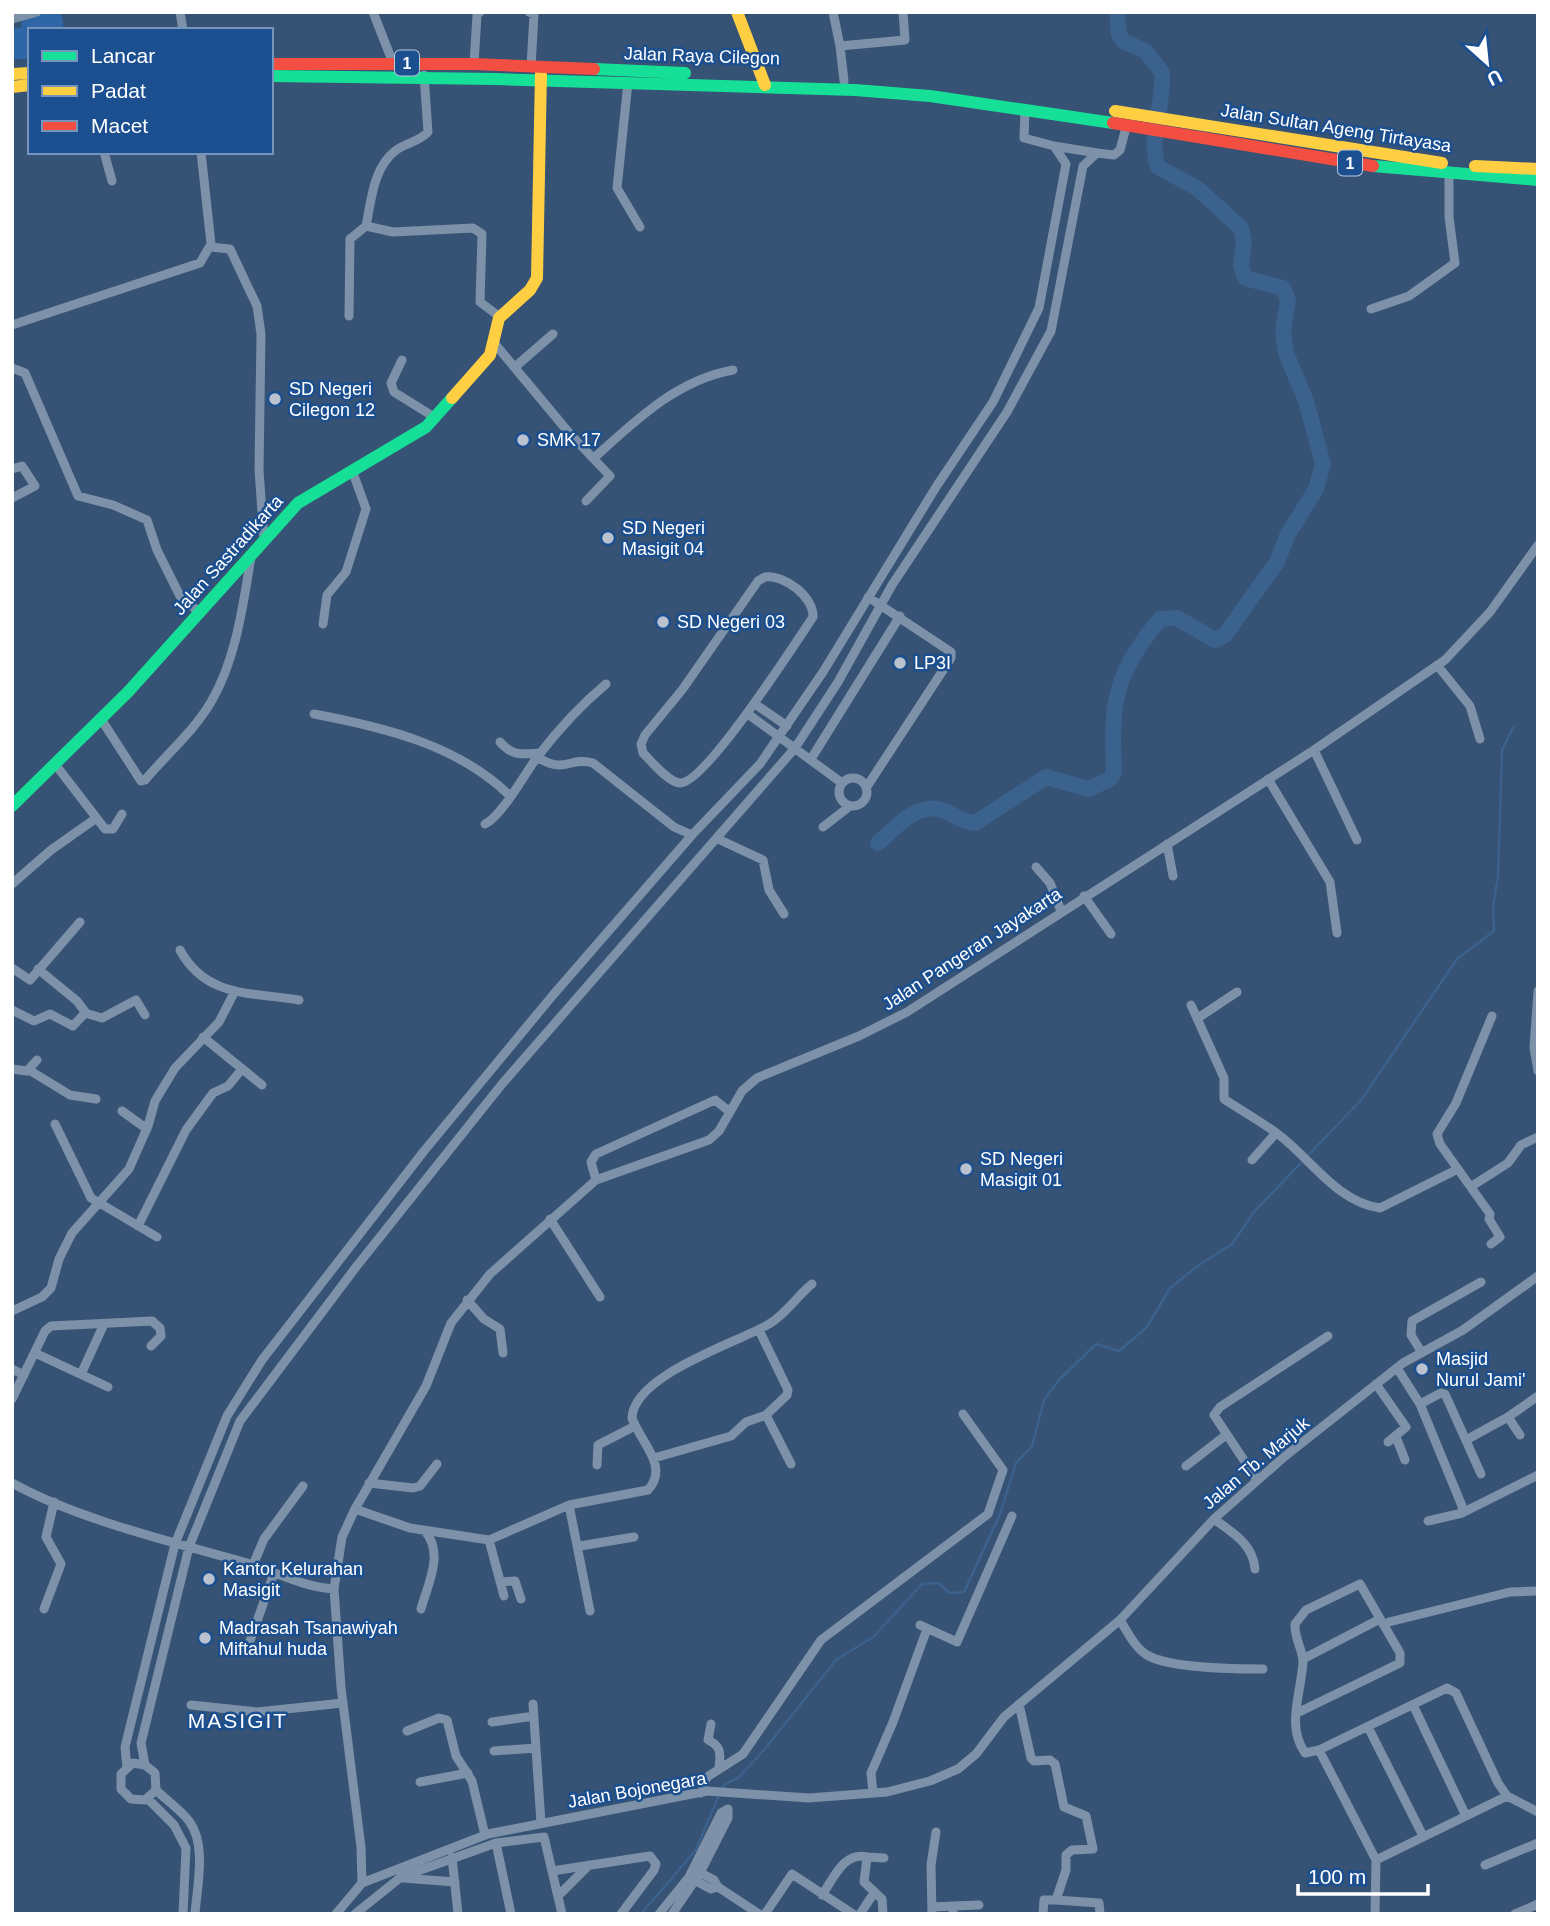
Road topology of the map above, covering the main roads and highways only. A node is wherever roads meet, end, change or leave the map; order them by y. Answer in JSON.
{"nodes":[{"id":1,"x":737,"y":12,"type":"edge"},
{"id":2,"x":273,"y":64,"type":"edge"},
{"id":3,"x":538,"y":71,"type":"junction"},
{"id":4,"x":273,"y":76,"type":"edge"},
{"id":5,"x":764,"y":80,"type":"junction"},
{"id":6,"x":1128,"y":119,"type":"junction"},
{"id":7,"x":1164,"y":125,"type":"junction"},
{"id":8,"x":1538,"y":169,"type":"edge"},
{"id":9,"x":1538,"y":180,"type":"edge"},
{"id":10,"x":12,"y":806,"type":"edge"}],
"edges":[{"from":1,"to":5,"type":"main road"},
{"from":2,"to":3,"type":"main road","name":"Jalan Raya Cilegon","number":"1"},
{"from":3,"to":4,"type":"main road","name":"Jalan Raya Cilegon","number":"1"},
{"from":3,"to":5,"type":"main road","name":"Jalan Raya Cilegon","number":"1"},
{"from":3,"to":5,"type":"main road","name":"Jalan Raya Cilegon","number":"1"},
{"from":3,"to":10,"type":"main road","name":"Jalan Sastradikarta"},
{"from":5,"to":6,"type":"main road","name":"Jalan Raya Cilegon","number":"1"},
{"from":5,"to":6,"type":"main road","name":"Jalan Raya Cilegon","number":"1"},
{"from":6,"to":7,"type":"main road","name":"Jalan Sultan Ageng Tirtayasa","number":"1"},
{"from":7,"to":8,"type":"main road","name":"Jalan Sultan Ageng Tirtayasa","number":"1"},
{"from":7,"to":9,"type":"main road","name":"Jalan Sultan Ageng Tirtayasa","number":"1"}]}
